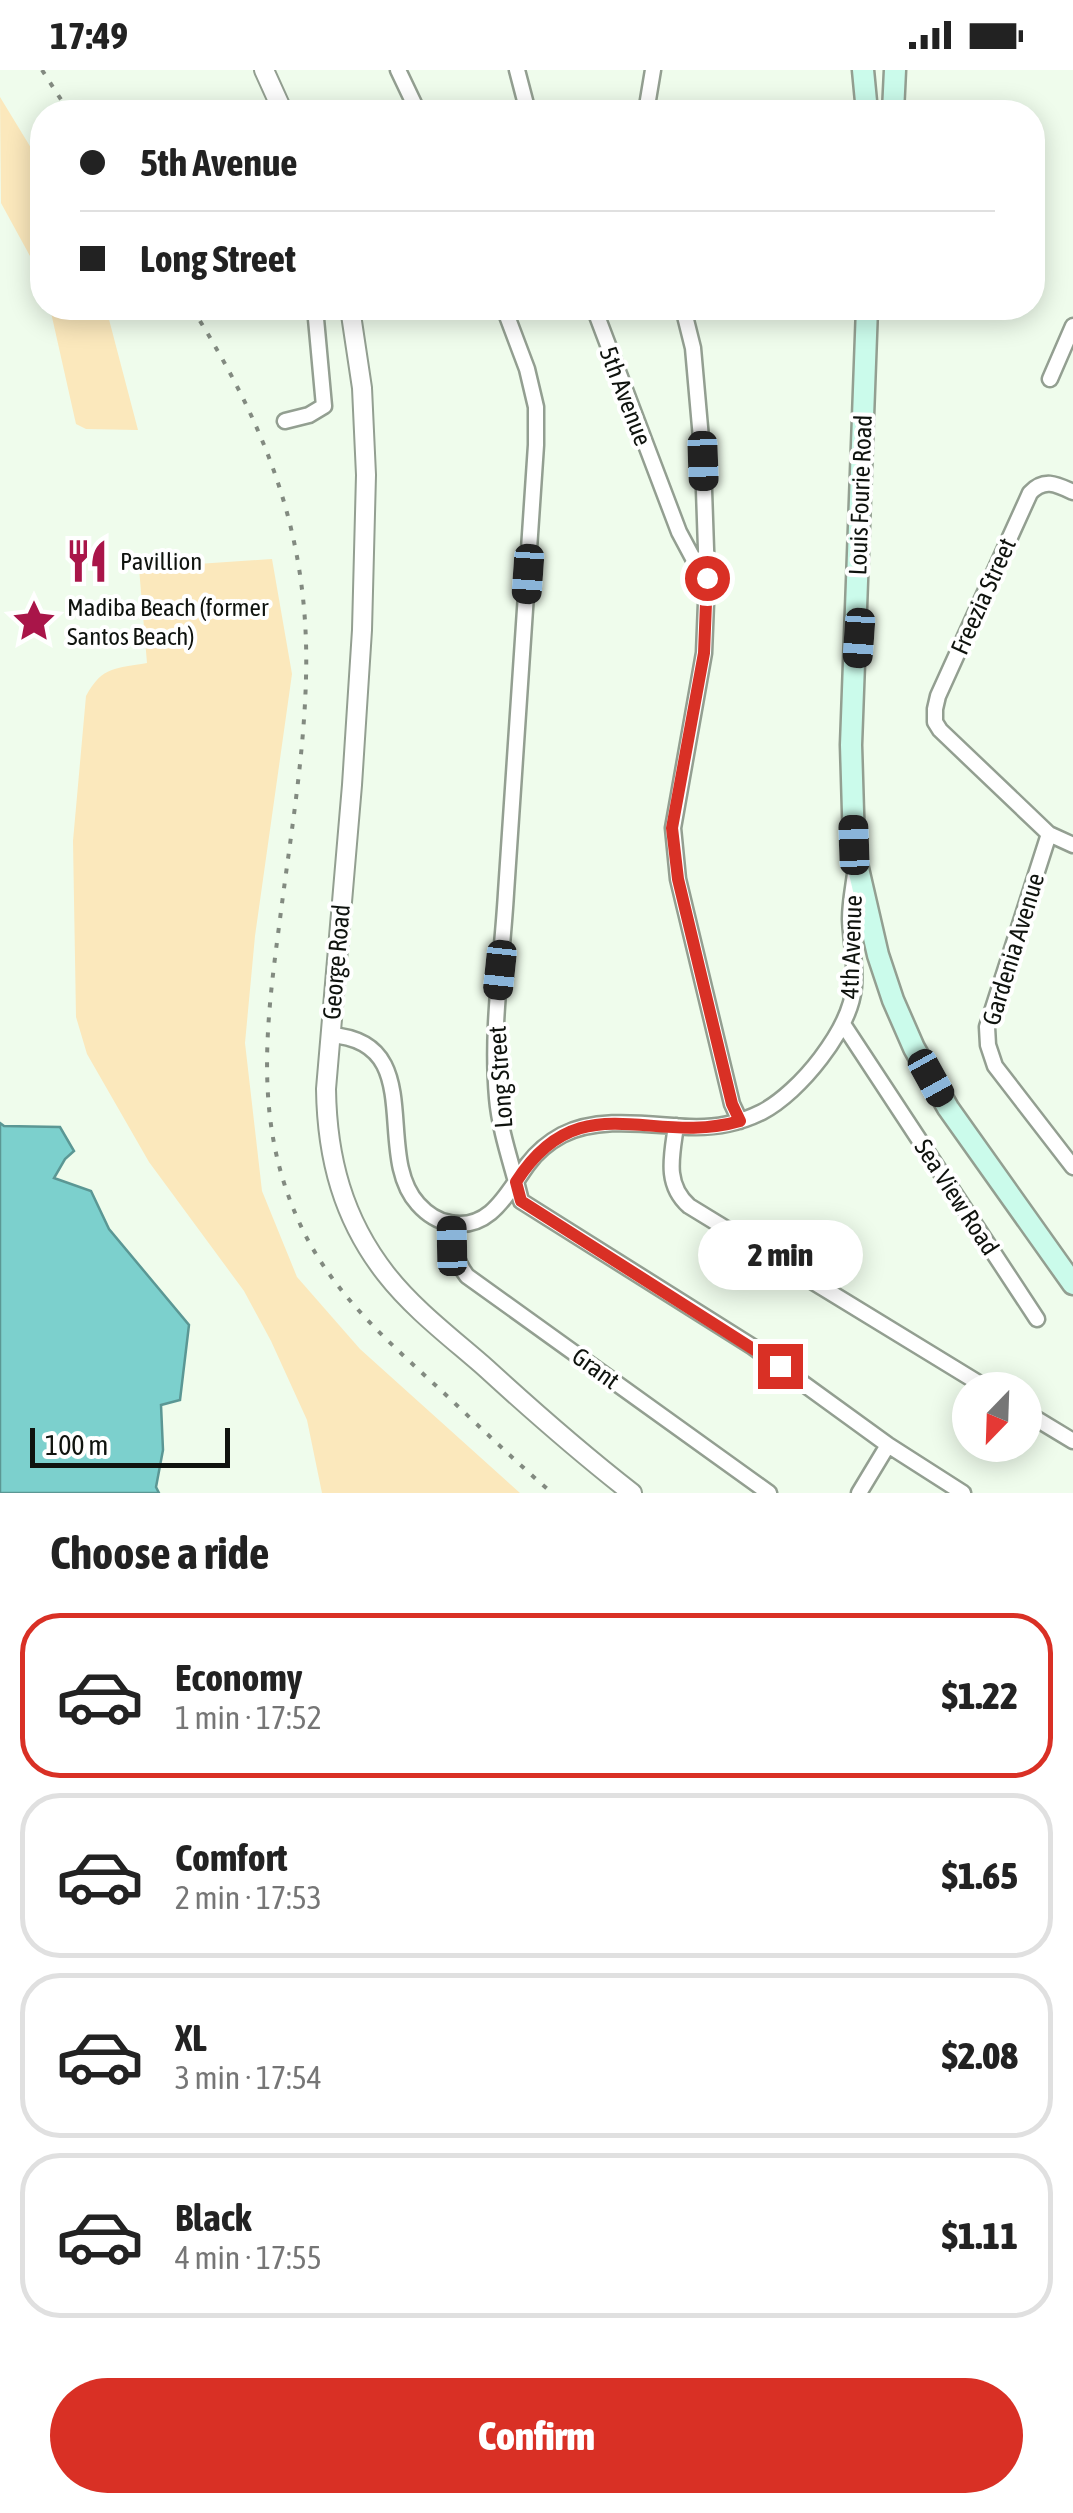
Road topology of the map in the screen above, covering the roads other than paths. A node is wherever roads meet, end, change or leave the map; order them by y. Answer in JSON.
{"nodes":[{"id":1,"x":264,"y":70,"type":"edge"},
{"id":2,"x":398,"y":70,"type":"edge"},
{"id":3,"x":517,"y":70,"type":"edge"},
{"id":4,"x":654,"y":70,"type":"edge"},
{"id":5,"x":863,"y":70,"type":"edge"},
{"id":6,"x":874,"y":70,"type":"edge"},
{"id":7,"x":895,"y":70,"type":"edge"},
{"id":8,"x":278,"y":100,"type":"edge"},
{"id":9,"x":412,"y":100,"type":"edge"},
{"id":10,"x":525,"y":100,"type":"edge"},
{"id":11,"x":648,"y":100,"type":"edge"},
{"id":12,"x":868,"y":100,"type":"edge"},
{"id":13,"x":871,"y":100,"type":"edge"},
{"id":14,"x":894,"y":100,"type":"edge"},
{"id":15,"x":316,"y":320,"type":"edge"},
{"id":16,"x":352,"y":320,"type":"edge"},
{"id":17,"x":509,"y":320,"type":"edge"},
{"id":18,"x":599,"y":320,"type":"edge"},
{"id":19,"x":686,"y":320,"type":"edge"},
{"id":20,"x":867,"y":320,"type":"edge"},
{"id":21,"x":880,"y":320,"type":"edge"},
{"id":22,"x":1073,"y":326,"type":"edge"},
{"id":23,"x":1050,"y":378,"type":"dead end"},
{"id":24,"x":286,"y":421,"type":"dead end"},
{"id":25,"x":1073,"y":492,"type":"edge"},
{"id":26,"x":707,"y":578,"type":"junction"},
{"id":27,"x":852,"y":745,"type":"junction"},
{"id":28,"x":1049,"y":834,"type":"junction"},
{"id":29,"x":1073,"y":845,"type":"edge"},
{"id":30,"x":857,"y":864,"type":"junction"},
{"id":31,"x":843,"y":1024,"type":"junction"},
{"id":32,"x":330,"y":1035,"type":"junction"},
{"id":33,"x":740,"y":1121,"type":"junction"},
{"id":34,"x":676,"y":1126,"type":"junction"},
{"id":35,"x":1073,"y":1167,"type":"edge"},
{"id":36,"x":516,"y":1182,"type":"junction"},
{"id":37,"x":452,"y":1224,"type":"junction"},
{"id":38,"x":1073,"y":1284,"type":"edge"},
{"id":39,"x":1037,"y":1319,"type":"dead end"},
{"id":40,"x":961,"y":1372,"type":"edge"},
{"id":41,"x":1042,"y":1422,"type":"edge"},
{"id":42,"x":1073,"y":1441,"type":"edge"},
{"id":43,"x":888,"y":1445,"type":"junction"},
{"id":44,"x":632,"y":1493,"type":"edge"},
{"id":45,"x":769,"y":1493,"type":"edge"},
{"id":46,"x":859,"y":1493,"type":"edge"},
{"id":47,"x":963,"y":1493,"type":"edge"}],
"edges":[{"from":1,"to":8,"type":"street"},
{"from":2,"to":9,"type":"street"},
{"from":3,"to":10,"type":"street"},
{"from":4,"to":11,"type":"street"},
{"from":5,"to":12,"type":"main road"},
{"from":6,"to":13,"type":"main road"},
{"from":7,"to":14,"type":"main road"},
{"from":15,"to":24,"type":"street"},
{"from":16,"to":32,"type":"street","name":"George Road"},
{"from":17,"to":36,"type":"street","name":"Long Street"},
{"from":18,"to":26,"type":"street","name":"5th Avenue"},
{"from":19,"to":26,"type":"street"},
{"from":20,"to":27,"type":"main road","name":"Louis Fourie Road"},
{"from":21,"to":27,"type":"main road"},
{"from":22,"to":23,"type":"street"},
{"from":25,"to":28,"type":"street","name":"Freezia Street"},
{"from":26,"to":33,"type":"street"},
{"from":27,"to":30,"type":"main road","name":"Louis Fourie Road"},
{"from":28,"to":29,"type":"street"},
{"from":28,"to":35,"type":"street","name":"Gardenia Avenue"},
{"from":30,"to":31,"type":"street","name":"4th Avenue"},
{"from":30,"to":38,"type":"main road","name":"Louis Fourie Road"},
{"from":31,"to":33,"type":"street","name":"4th Avenue"},
{"from":31,"to":39,"type":"street","name":"Sea View Road"},
{"from":32,"to":37,"type":"street"},
{"from":32,"to":44,"type":"street","name":"George Road"},
{"from":33,"to":34,"type":"street","name":"4th Avenue"},
{"from":34,"to":36,"type":"street","name":"4th Avenue"},
{"from":34,"to":40,"type":"street"},
{"from":36,"to":37,"type":"street","name":"4th Avenue"},
{"from":36,"to":43,"type":"street","name":"Long Street"},
{"from":37,"to":45,"type":"street","name":"Grant"},
{"from":41,"to":42,"type":"street"},
{"from":43,"to":46,"type":"street"},
{"from":43,"to":47,"type":"street","name":"Long Street"}]}
